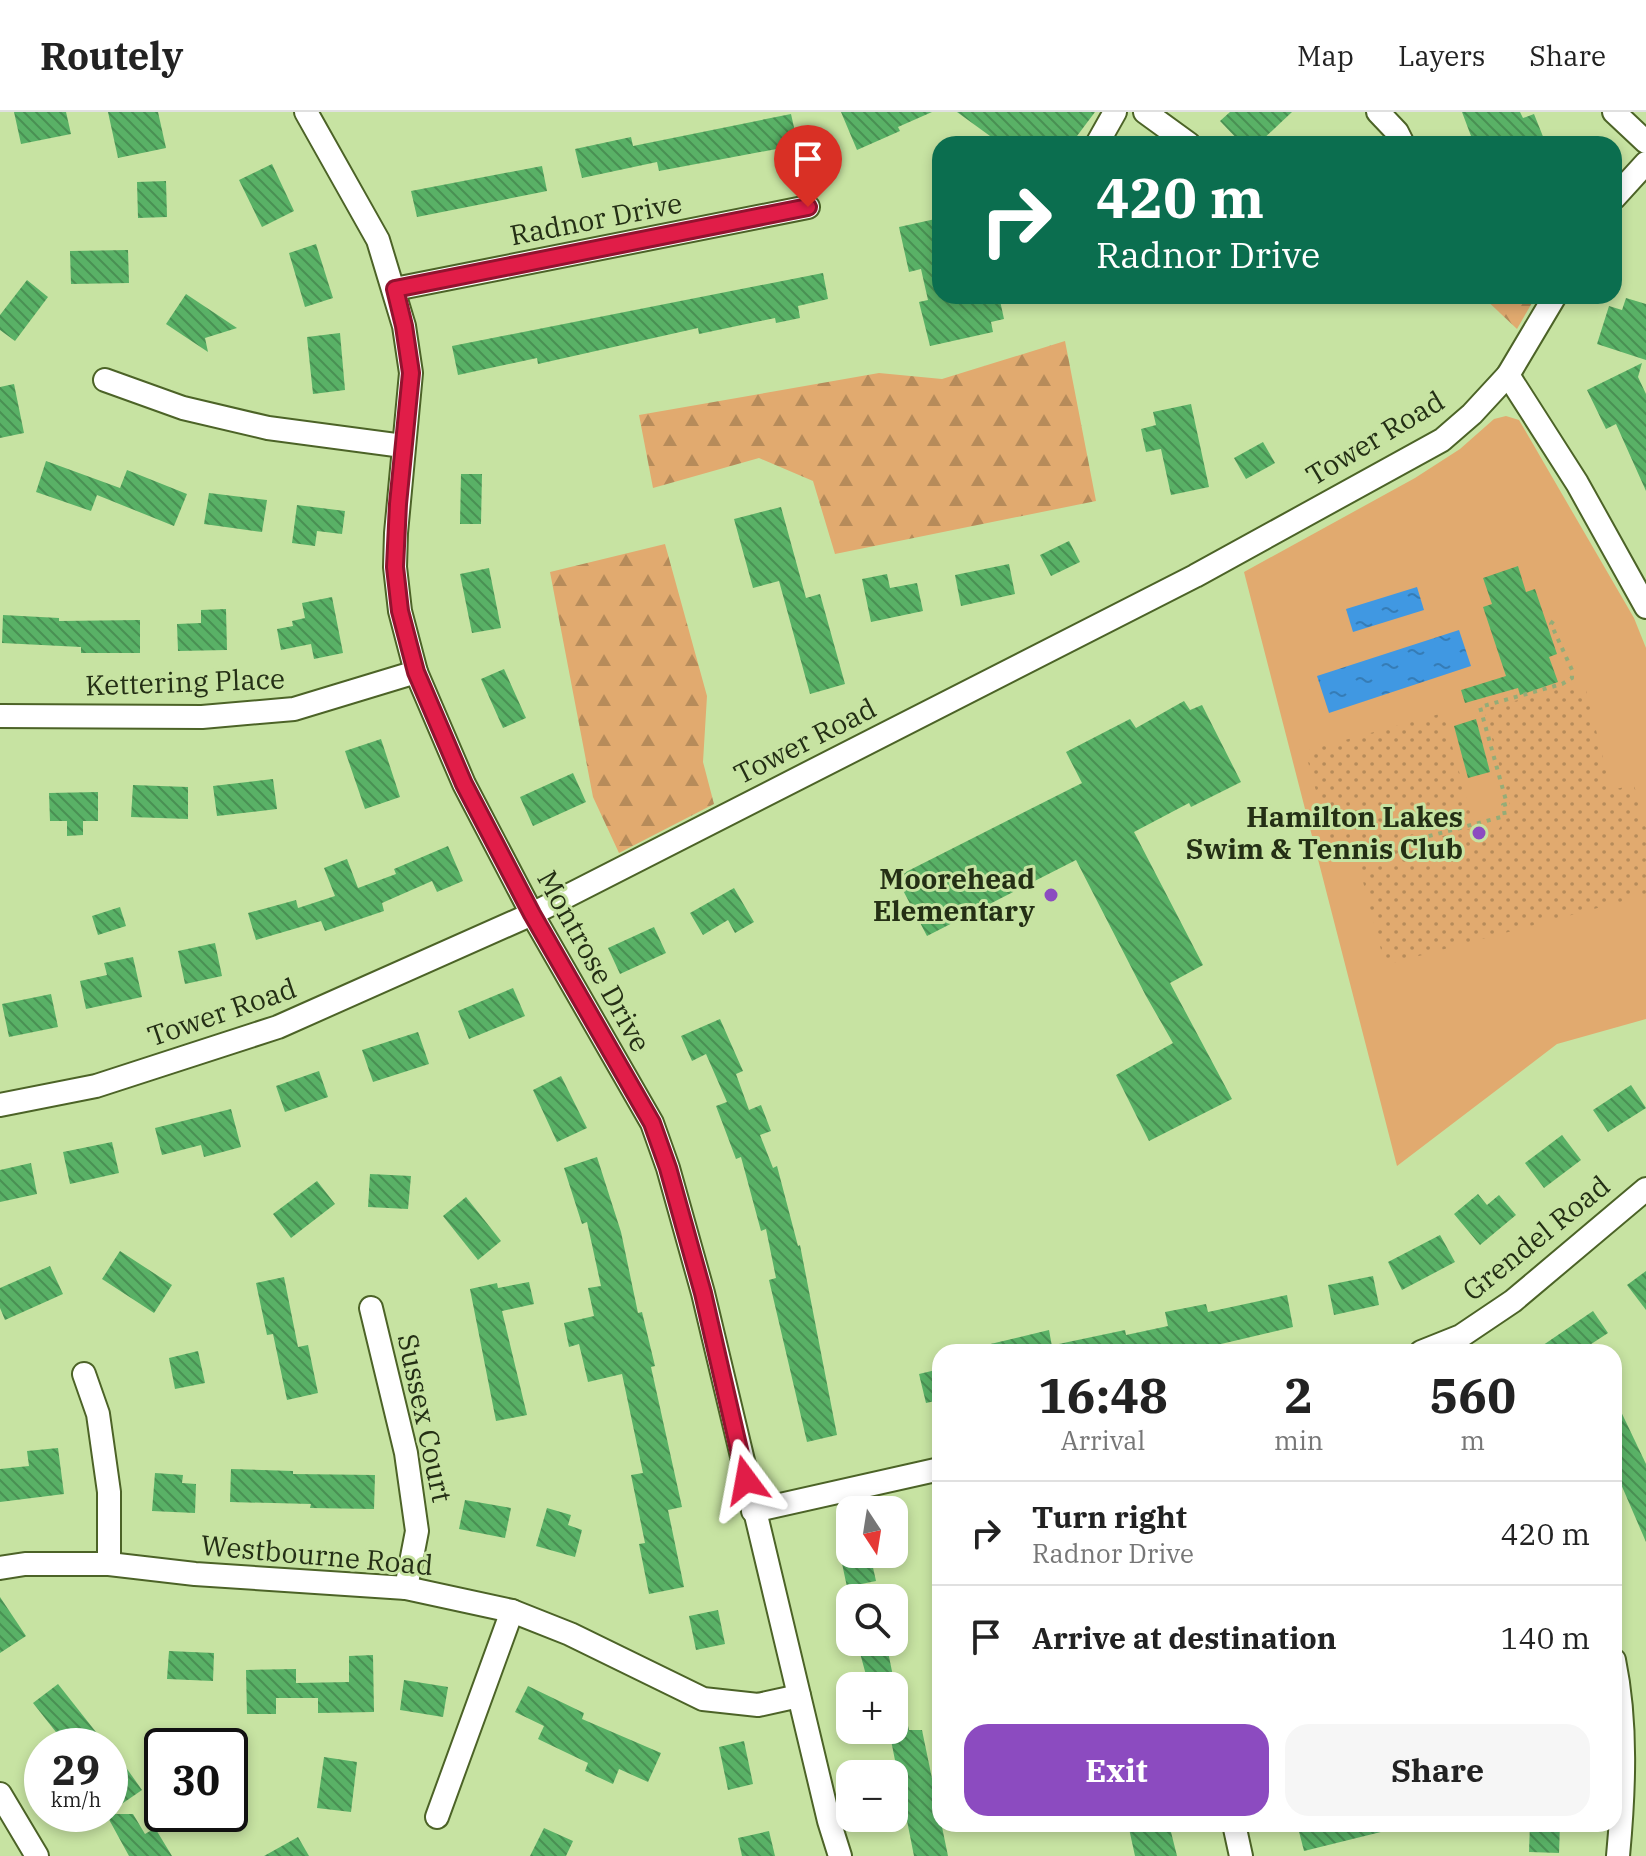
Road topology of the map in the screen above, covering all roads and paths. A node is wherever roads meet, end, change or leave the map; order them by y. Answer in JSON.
{"nodes":[{"id":1,"x":306,"y":112,"type":"edge"},
{"id":2,"x":1115,"y":112,"type":"edge"},
{"id":3,"x":1145,"y":112,"type":"edge"},
{"id":4,"x":1378,"y":112,"type":"edge"},
{"id":5,"x":1614,"y":112,"type":"edge"},
{"id":6,"x":1102,"y":136,"type":"edge"},
{"id":7,"x":1178,"y":136,"type":"edge"},
{"id":8,"x":1399,"y":136,"type":"edge"},
{"id":9,"x":1646,"y":142,"type":"edge"},
{"id":10,"x":1646,"y":163,"type":"edge"},
{"id":11,"x":1622,"y":189,"type":"edge"},
{"id":12,"x":808,"y":207,"type":"dead end"},
{"id":13,"x":395,"y":289,"type":"junction"},
{"id":14,"x":1550,"y":304,"type":"edge"},
{"id":15,"x":1508,"y":375,"type":"junction"},
{"id":16,"x":105,"y":380,"type":"dead end"},
{"id":17,"x":403,"y":446,"type":"junction"},
{"id":18,"x":1646,"y":607,"type":"edge"},
{"id":19,"x":1550,"y":622,"type":"dead end"},
{"id":20,"x":416,"y":672,"type":"junction"},
{"id":21,"x":0,"y":716,"type":"edge"},
{"id":22,"x":1361,"y":854,"type":"dead end"},
{"id":23,"x":532,"y":914,"type":"junction"},
{"id":24,"x":0,"y":1105,"type":"edge"},
{"id":25,"x":1646,"y":1189,"type":"edge"},
{"id":26,"x":371,"y":1308,"type":"dead end"},
{"id":27,"x":1466,"y":1344,"type":"edge"},
{"id":28,"x":84,"y":1374,"type":"dead end"},
{"id":29,"x":932,"y":1471,"type":"edge"},
{"id":30,"x":753,"y":1511,"type":"junction"},
{"id":31,"x":109,"y":1564,"type":"junction"},
{"id":32,"x":0,"y":1568,"type":"edge"},
{"id":33,"x":406,"y":1588,"type":"junction"},
{"id":34,"x":512,"y":1611,"type":"junction"},
{"id":35,"x":799,"y":1696,"type":"junction"},
{"id":36,"x":1622,"y":1729,"type":"edge"},
{"id":37,"x":0,"y":1794,"type":"edge"},
{"id":38,"x":1622,"y":1813,"type":"edge"},
{"id":39,"x":437,"y":1817,"type":"dead end"},
{"id":40,"x":1236,"y":1832,"type":"edge"},
{"id":41,"x":1620,"y":1832,"type":"edge"},
{"id":42,"x":37,"y":1856,"type":"edge"},
{"id":43,"x":840,"y":1856,"type":"edge"},
{"id":44,"x":1241,"y":1856,"type":"edge"},
{"id":45,"x":1618,"y":1856,"type":"edge"}],
"edges":[{"from":1,"to":13,"type":"street","name":"Montrose Drive"},
{"from":2,"to":6,"type":"street"},
{"from":3,"to":7,"type":"street"},
{"from":4,"to":8,"type":"street"},
{"from":5,"to":9,"type":"street"},
{"from":10,"to":11,"type":"street"},
{"from":12,"to":13,"type":"street","name":"Radnor Drive"},
{"from":13,"to":17,"type":"street","name":"Montrose Drive"},
{"from":14,"to":15,"type":"street","name":"Tower Road"},
{"from":15,"to":18,"type":"street"},
{"from":15,"to":23,"type":"street","name":"Tower Road"},
{"from":16,"to":17,"type":"street"},
{"from":17,"to":20,"type":"street","name":"Montrose Drive"},
{"from":19,"to":22,"type":"path"},
{"from":20,"to":21,"type":"street","name":"Kettering Place"},
{"from":20,"to":23,"type":"street","name":"Montrose Drive"},
{"from":23,"to":24,"type":"street","name":"Tower Road"},
{"from":23,"to":30,"type":"street","name":"Montrose Drive"},
{"from":25,"to":27,"type":"street","name":"Grendel Road"},
{"from":26,"to":33,"type":"street","name":"Sussex Court"},
{"from":28,"to":31,"type":"street"},
{"from":29,"to":30,"type":"street"},
{"from":30,"to":35,"type":"street","name":"Montrose Drive"},
{"from":31,"to":32,"type":"street","name":"Westbourne Road"},
{"from":31,"to":33,"type":"street","name":"Westbourne Road"},
{"from":33,"to":34,"type":"street","name":"Westbourne Road"},
{"from":34,"to":35,"type":"street","name":"Westbourne Road"},
{"from":34,"to":39,"type":"street"},
{"from":35,"to":43,"type":"street","name":"Montrose Drive"},
{"from":36,"to":38,"type":"street"},
{"from":37,"to":42,"type":"street"},
{"from":40,"to":44,"type":"street"},
{"from":41,"to":45,"type":"street"}]}
